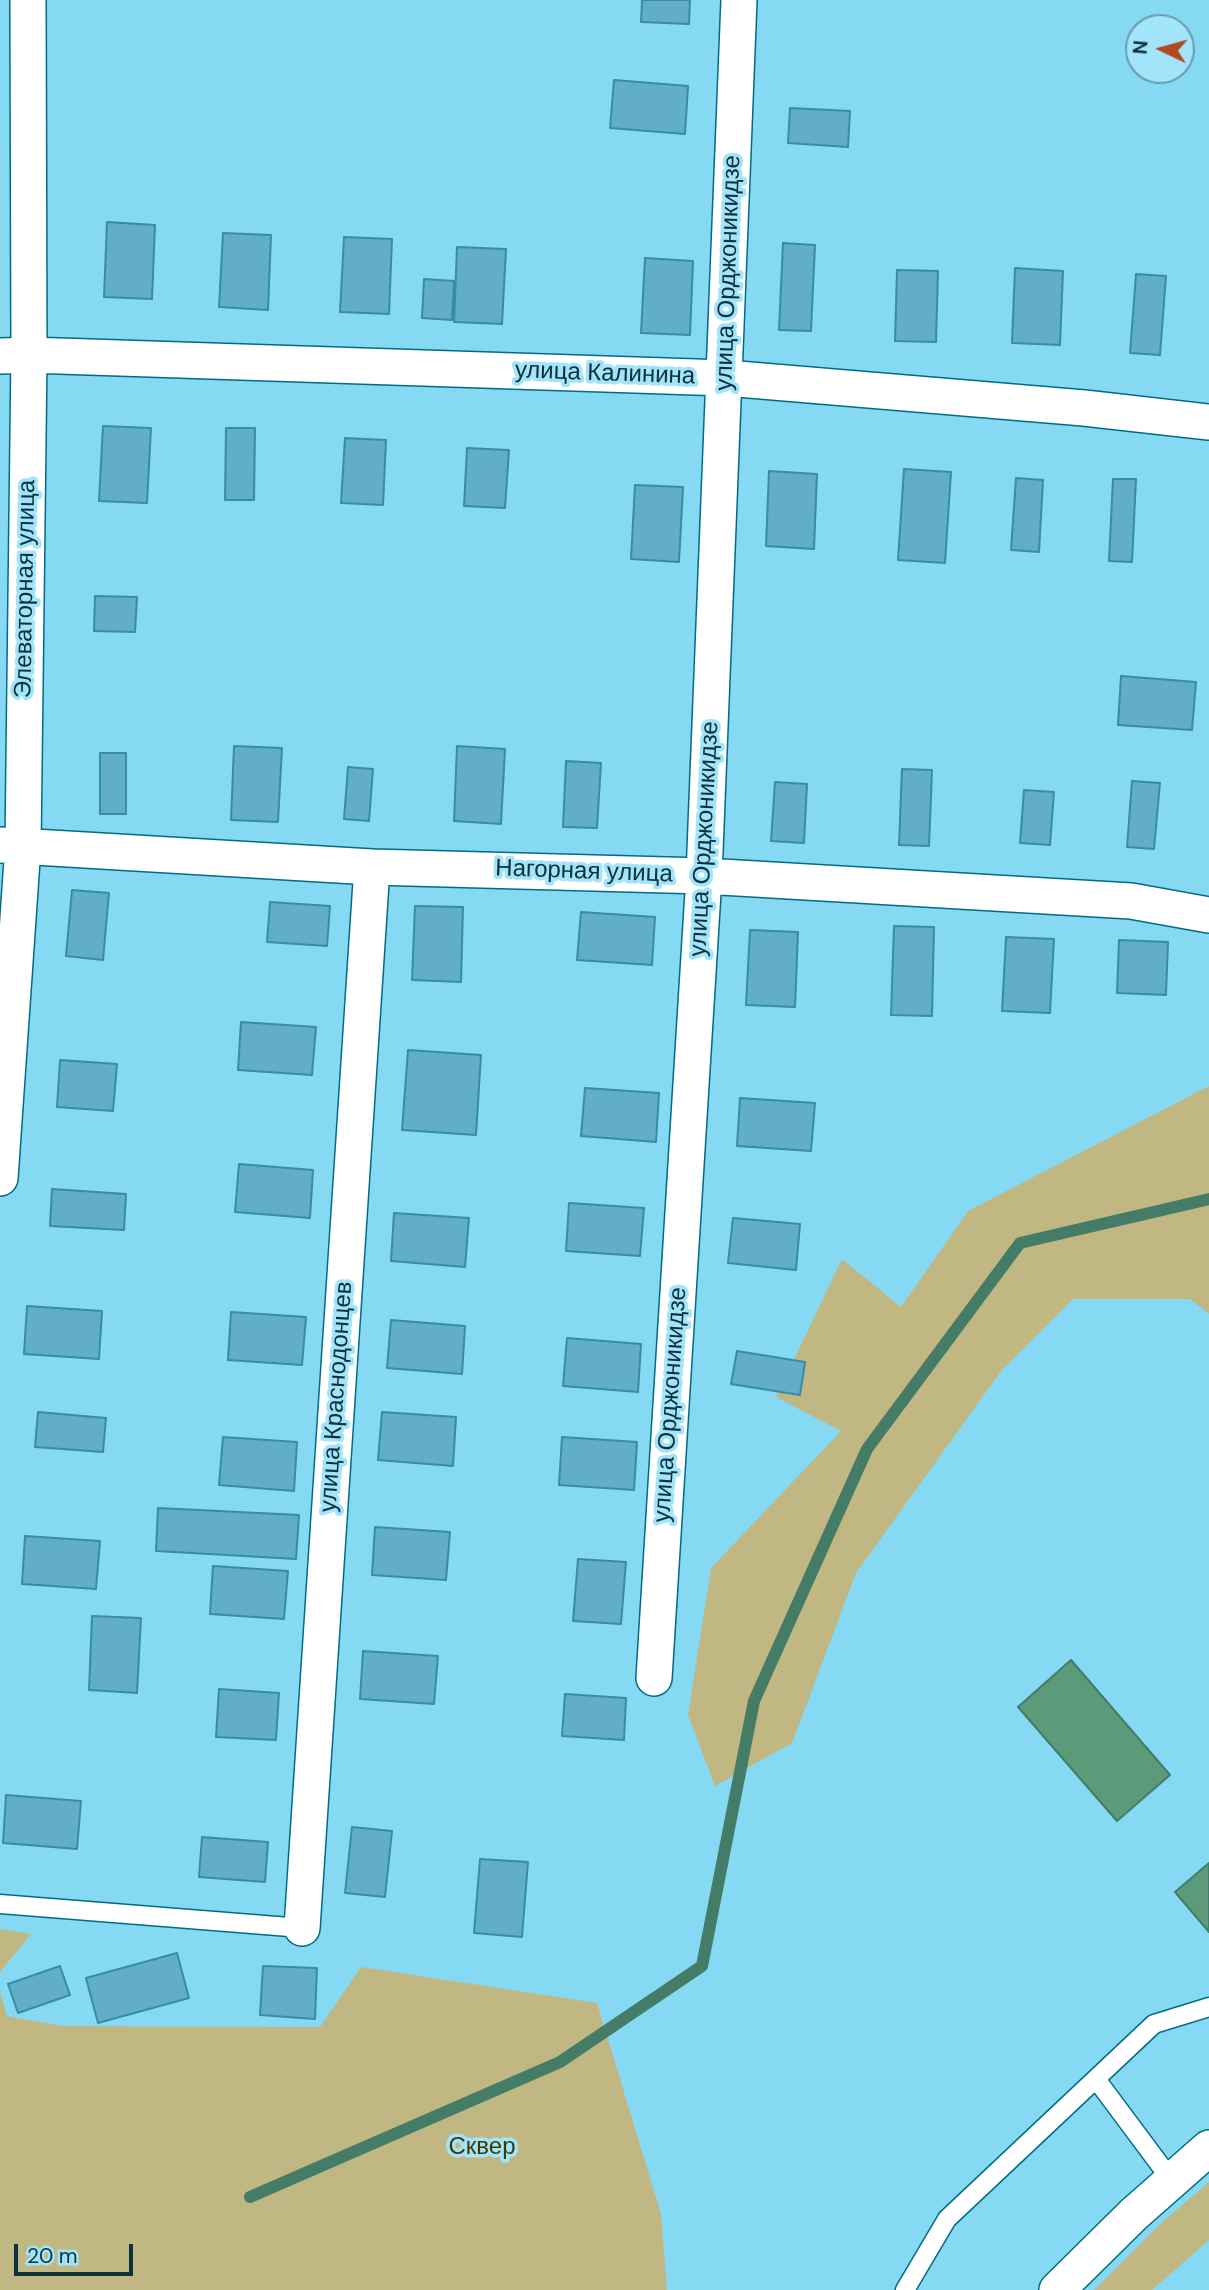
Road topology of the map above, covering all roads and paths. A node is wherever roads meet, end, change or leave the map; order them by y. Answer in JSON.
{"nodes":[{"id":1,"x":28,"y":0,"type":"edge"},
{"id":2,"x":739,"y":0,"type":"edge"},
{"id":3,"x":15,"y":356,"type":"edge"},
{"id":4,"x":726,"y":379,"type":"junction"},
{"id":5,"x":1209,"y":422,"type":"edge"},
{"id":6,"x":11,"y":846,"type":"edge"},
{"id":7,"x":372,"y":867,"type":"junction"},
{"id":8,"x":704,"y":876,"type":"junction"},
{"id":9,"x":1209,"y":915,"type":"edge"},
{"id":10,"x":0,"y":1178,"type":"edge"},
{"id":11,"x":654,"y":1678,"type":"dead end"},
{"id":12,"x":0,"y":1904,"type":"edge"},
{"id":13,"x":302,"y":1928,"type":"joint"},
{"id":14,"x":1209,"y":2007,"type":"edge"},
{"id":15,"x":1096,"y":2079,"type":"junction"},
{"id":16,"x":1209,"y":2148,"type":"edge"},
{"id":17,"x":1172,"y":2180,"type":"junction"},
{"id":18,"x":905,"y":2290,"type":"edge"},
{"id":19,"x":1057,"y":2290,"type":"edge"}],
"edges":[{"from":1,"to":3,"type":"street","name":"Элеваторная улица"},
{"from":2,"to":4,"type":"street","name":"улица Орджоникидзе"},
{"from":3,"to":4,"type":"street","name":"улица Калинина"},
{"from":3,"to":6,"type":"street","name":"Элеваторная улица"},
{"from":4,"to":5,"type":"street","name":"улица Калинина"},
{"from":4,"to":8,"type":"street","name":"улица Орджоникидзе"},
{"from":6,"to":7,"type":"street","name":"Нагорная улица"},
{"from":6,"to":10,"type":"street","name":"Элеваторная улица"},
{"from":7,"to":8,"type":"street","name":"Нагорная улица"},
{"from":7,"to":13,"type":"street","name":"улица Краснодонцев"},
{"from":8,"to":9,"type":"street","name":"Нагорная улица"},
{"from":8,"to":11,"type":"street","name":"улица Орджоникидзе"},
{"from":12,"to":13,"type":"lane"},
{"from":14,"to":15,"type":"lane"},
{"from":15,"to":17,"type":"lane"},
{"from":15,"to":18,"type":"lane"},
{"from":16,"to":17,"type":"street"},
{"from":17,"to":19,"type":"street"}]}
